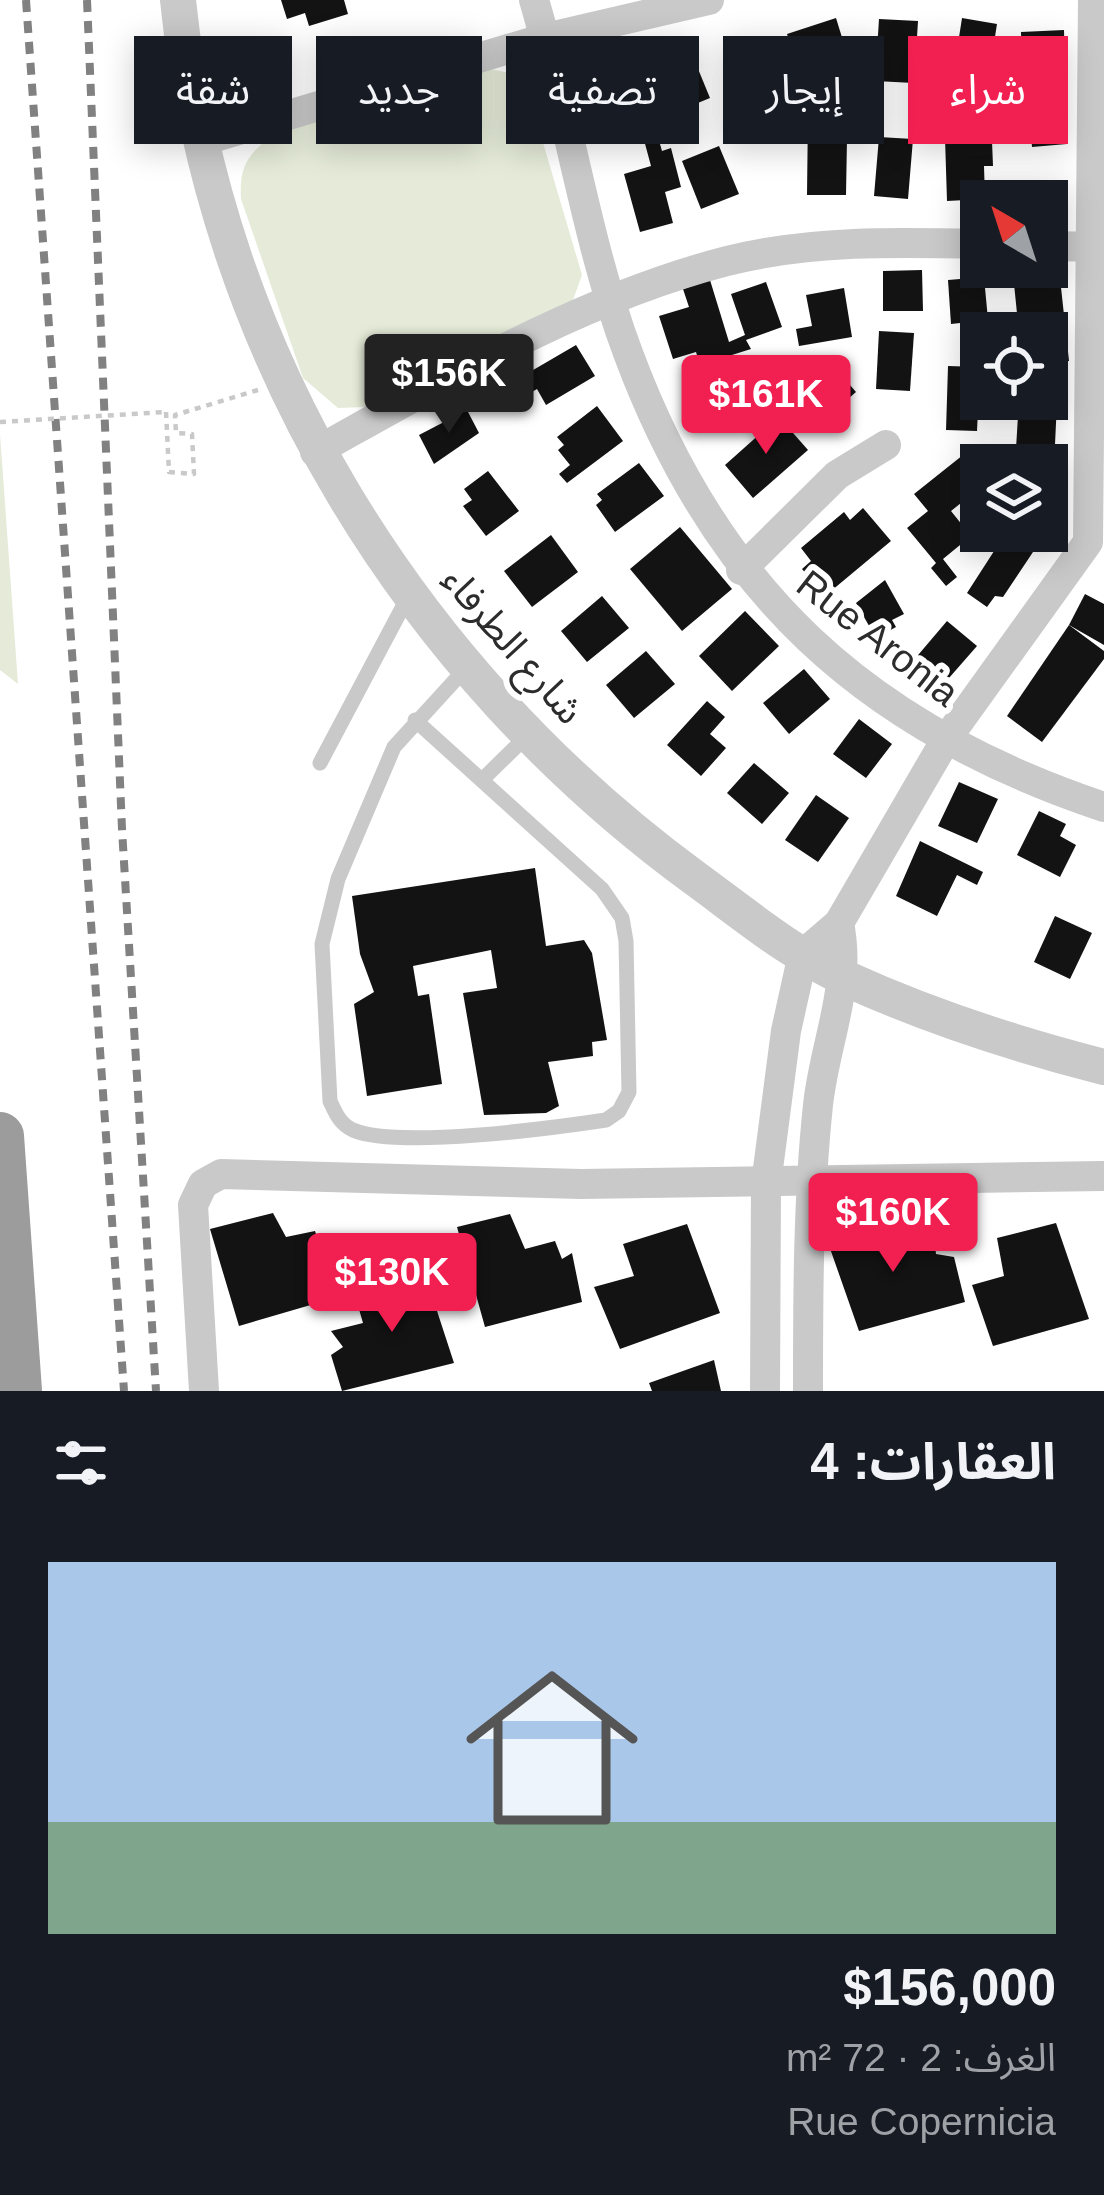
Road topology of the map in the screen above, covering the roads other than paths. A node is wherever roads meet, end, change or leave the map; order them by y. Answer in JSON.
{"nodes":[{"id":1,"x":178,"y":0,"type":"edge"},
{"id":2,"x":534,"y":0,"type":"edge"},
{"id":3,"x":709,"y":0,"type":"edge"},
{"id":4,"x":1093,"y":0,"type":"edge"},
{"id":5,"x":184,"y":36,"type":"edge"},
{"id":6,"x":544,"y":36,"type":"edge"},
{"id":7,"x":554,"y":36,"type":"edge"},
{"id":8,"x":506,"y":50,"type":"edge"},
{"id":9,"x":292,"y":114,"type":"edge"},
{"id":10,"x":203,"y":144,"type":"edge"},
{"id":11,"x":572,"y":144,"type":"edge"},
{"id":12,"x":960,"y":244,"type":"edge"},
{"id":13,"x":1097,"y":247,"type":"edge"},
{"id":14,"x":611,"y":299,"type":"junction"},
{"id":15,"x":886,"y":445,"type":"dead end"},
{"id":16,"x":315,"y":452,"type":"junction"},
{"id":17,"x":1096,"y":547,"type":"edge"},
{"id":18,"x":741,"y":570,"type":"junction"},
{"id":19,"x":410,"y":592,"type":"junction"},
{"id":20,"x":470,"y":663,"type":"junction"},
{"id":21,"x":415,"y":720,"type":"junction"},
{"id":22,"x":532,"y":731,"type":"junction"},
{"id":23,"x":945,"y":741,"type":"junction"},
{"id":24,"x":320,"y":763,"type":"dead end"},
{"id":25,"x":482,"y":780,"type":"junction"},
{"id":26,"x":1104,"y":807,"type":"edge"},
{"id":27,"x":839,"y":923,"type":"junction"},
{"id":28,"x":803,"y":954,"type":"junction"},
{"id":29,"x":845,"y":979,"type":"junction"},
{"id":30,"x":1104,"y":1067,"type":"edge"},
{"id":31,"x":0,"y":1136,"type":"edge"},
{"id":32,"x":1104,"y":1176,"type":"edge"},
{"id":33,"x":812,"y":1179,"type":"junction"},
{"id":34,"x":766,"y":1184,"type":"junction"},
{"id":35,"x":18,"y":1391,"type":"edge"},
{"id":36,"x":204,"y":1391,"type":"edge"},
{"id":37,"x":765,"y":1391,"type":"edge"},
{"id":38,"x":808,"y":1391,"type":"edge"}],
"edges":[{"from":1,"to":5,"type":"street","name":"شارع الطرفاء"},
{"from":2,"to":6,"type":"street","name":"Rue Aronia"},
{"from":3,"to":7,"type":"street"},
{"from":4,"to":13,"type":"street"},
{"from":8,"to":9,"type":"street"},
{"from":10,"to":16,"type":"street","name":"شارع الطرفاء"},
{"from":11,"to":14,"type":"street","name":"Rue Aronia"},
{"from":12,"to":14,"type":"street"},
{"from":13,"to":17,"type":"street"},
{"from":14,"to":16,"type":"street"},
{"from":14,"to":18,"type":"street","name":"Rue Aronia"},
{"from":15,"to":18,"type":"street"},
{"from":16,"to":19,"type":"street","name":"شارع الطرفاء"},
{"from":17,"to":23,"type":"street"},
{"from":18,"to":23,"type":"street","name":"Rue Aronia"},
{"from":19,"to":20,"type":"street","name":"شارع الطرفاء"},
{"from":19,"to":24,"type":"lane"},
{"from":20,"to":21,"type":"lane"},
{"from":20,"to":22,"type":"street","name":"شارع الطرفاء"},
{"from":21,"to":25,"type":"lane"},
{"from":21,"to":25,"type":"lane"},
{"from":22,"to":25,"type":"lane"},
{"from":22,"to":28,"type":"street","name":"شارع الطرفاء"},
{"from":23,"to":26,"type":"street","name":"Rue Aronia"},
{"from":23,"to":27,"type":"street"},
{"from":27,"to":28,"type":"street"},
{"from":27,"to":29,"type":"street"},
{"from":28,"to":29,"type":"street","name":"شارع الطرفاء"},
{"from":28,"to":34,"type":"street"},
{"from":29,"to":30,"type":"street","name":"شارع الطرفاء"},
{"from":29,"to":33,"type":"street"},
{"from":31,"to":35,"type":"highway"},
{"from":32,"to":33,"type":"street"},
{"from":33,"to":34,"type":"street"},
{"from":33,"to":38,"type":"street"},
{"from":34,"to":36,"type":"street"},
{"from":34,"to":37,"type":"street"}]}
